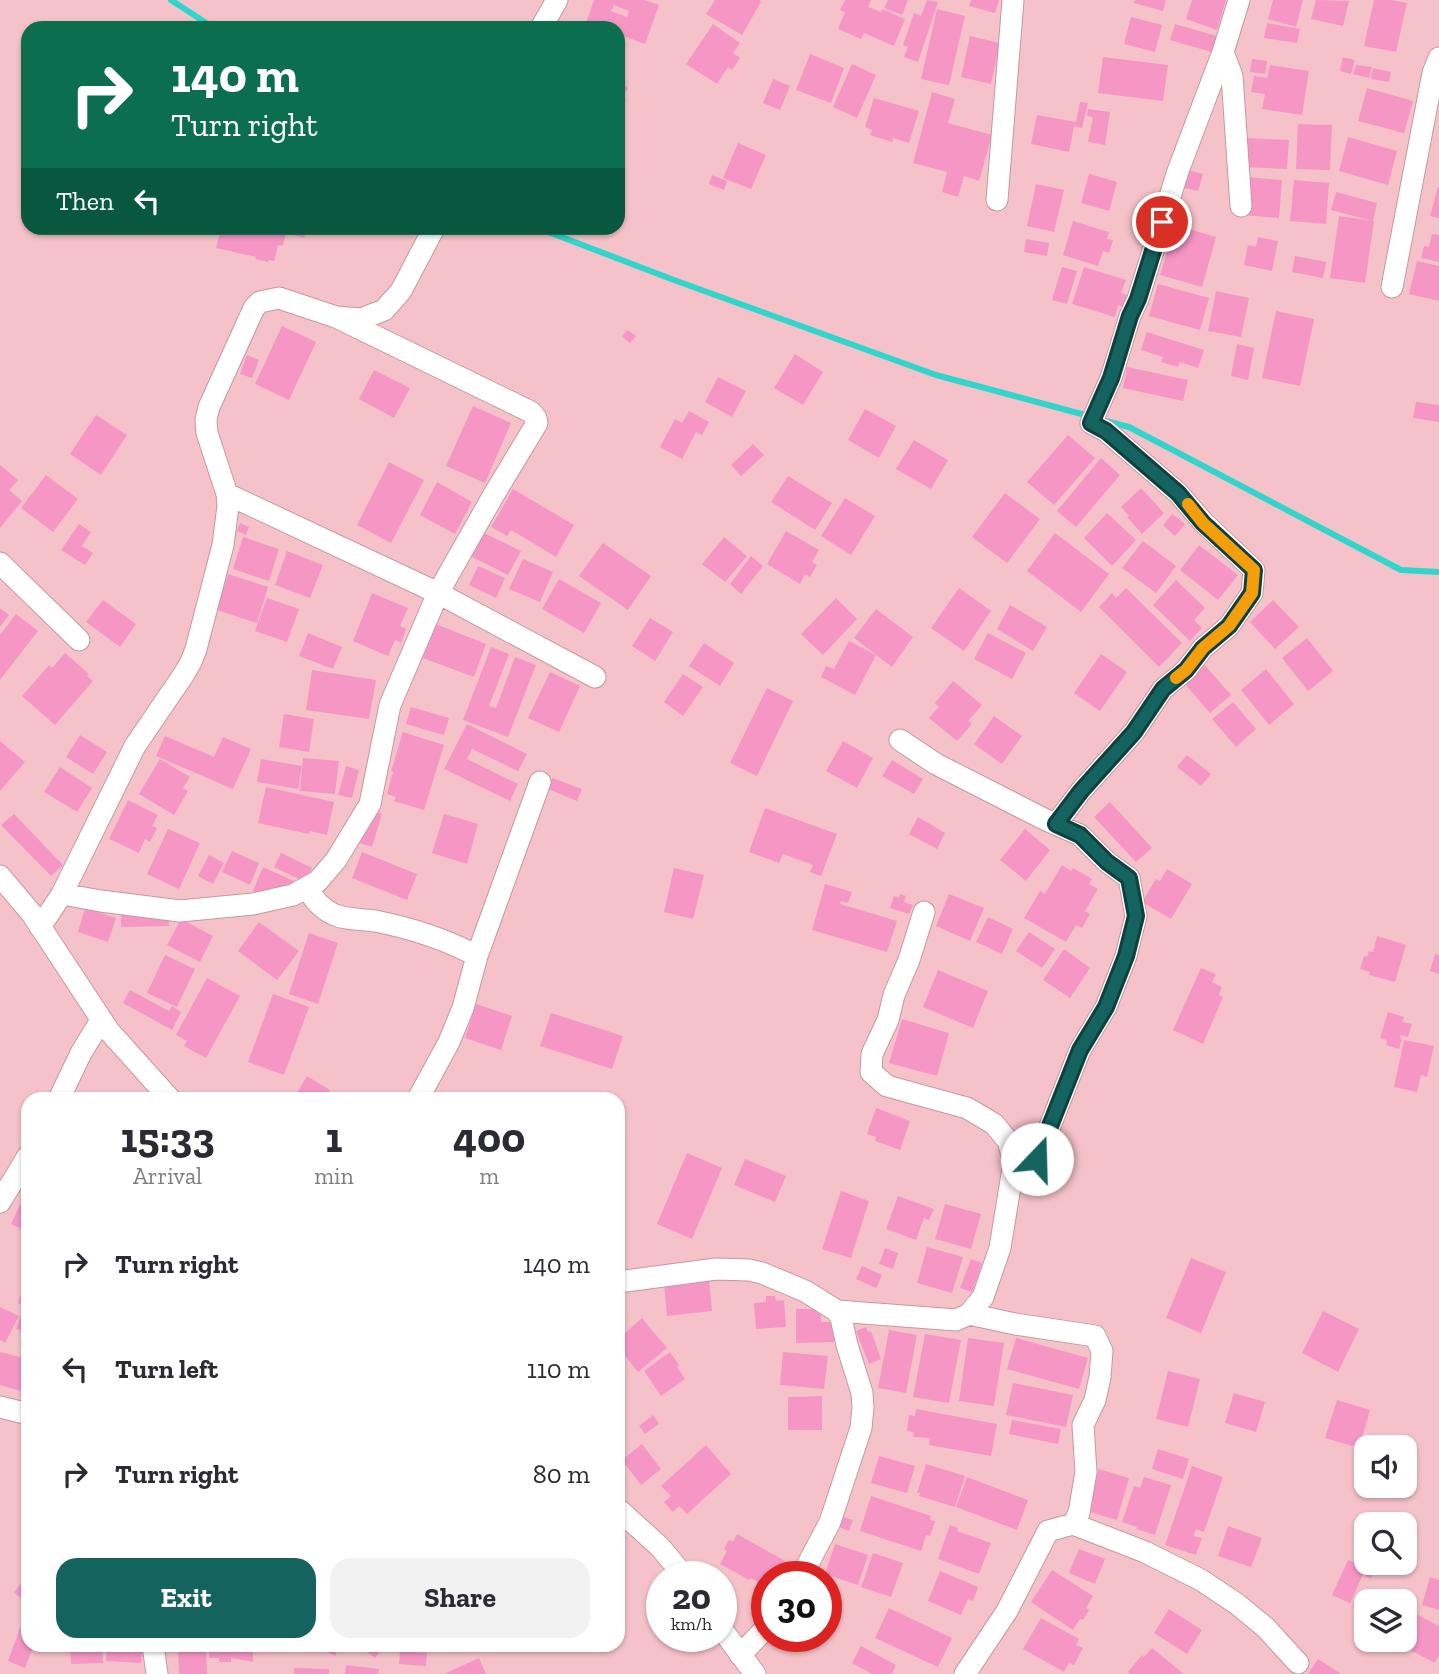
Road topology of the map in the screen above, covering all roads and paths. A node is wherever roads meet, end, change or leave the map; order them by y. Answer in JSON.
{"nodes":[{"id":1,"x":557,"y":0,"type":"edge"},
{"id":2,"x":1013,"y":0,"type":"edge"},
{"id":3,"x":1239,"y":0,"type":"edge"},
{"id":4,"x":545,"y":21,"type":"edge"},
{"id":5,"x":1223,"y":52,"type":"junction"},
{"id":6,"x":1439,"y":58,"type":"edge"},
{"id":7,"x":997,"y":200,"type":"dead end"},
{"id":8,"x":1241,"y":206,"type":"dead end"},
{"id":9,"x":430,"y":235,"type":"edge"},
{"id":10,"x":1392,"y":287,"type":"dead end"},
{"id":11,"x":336,"y":317,"type":"junction"},
{"id":12,"x":227,"y":494,"type":"junction"},
{"id":13,"x":0,"y":563,"type":"edge"},
{"id":14,"x":438,"y":593,"type":"junction"},
{"id":15,"x":79,"y":640,"type":"dead end"},
{"id":16,"x":595,"y":677,"type":"dead end"},
{"id":17,"x":901,"y":740,"type":"dead end"},
{"id":18,"x":540,"y":782,"type":"dead end"},
{"id":19,"x":1056,"y":824,"type":"junction"},
{"id":20,"x":0,"y":876,"type":"edge"},
{"id":21,"x":307,"y":887,"type":"junction"},
{"id":22,"x":62,"y":894,"type":"junction"},
{"id":23,"x":923,"y":912,"type":"dead end"},
{"id":24,"x":40,"y":927,"type":"junction"},
{"id":25,"x":477,"y":956,"type":"junction"},
{"id":26,"x":101,"y":1020,"type":"junction"},
{"id":27,"x":62,"y":1092,"type":"edge"},
{"id":28,"x":164,"y":1092,"type":"edge"},
{"id":29,"x":422,"y":1092,"type":"edge"},
{"id":30,"x":1014,"y":1161,"type":"junction"},
{"id":31,"x":21,"y":1168,"type":"edge"},
{"id":32,"x":0,"y":1202,"type":"edge"},
{"id":33,"x":625,"y":1281,"type":"edge"},
{"id":34,"x":837,"y":1311,"type":"junction"},
{"id":35,"x":969,"y":1314,"type":"junction"},
{"id":36,"x":0,"y":1407,"type":"edge"},
{"id":37,"x":21,"y":1412,"type":"edge"},
{"id":38,"x":625,"y":1515,"type":"edge"},
{"id":39,"x":1073,"y":1524,"type":"junction"},
{"id":40,"x":672,"y":1561,"type":"edge"},
{"id":41,"x":809,"y":1561,"type":"edge"},
{"id":42,"x":751,"y":1644,"type":"edge"},
{"id":43,"x":737,"y":1651,"type":"edge"},
{"id":44,"x":154,"y":1652,"type":"edge"},
{"id":45,"x":740,"y":1655,"type":"junction"},
{"id":46,"x":1298,"y":1663,"type":"dead end"},
{"id":47,"x":157,"y":1674,"type":"edge"},
{"id":48,"x":755,"y":1674,"type":"edge"},
{"id":49,"x":965,"y":1674,"type":"edge"}],
"edges":[{"from":1,"to":4,"type":"street"},
{"from":2,"to":7,"type":"street"},
{"from":3,"to":5,"type":"street"},
{"from":5,"to":8,"type":"street"},
{"from":5,"to":19,"type":"street"},
{"from":6,"to":10,"type":"street"},
{"from":9,"to":11,"type":"street"},
{"from":11,"to":12,"type":"street"},
{"from":11,"to":14,"type":"street"},
{"from":12,"to":14,"type":"street"},
{"from":12,"to":22,"type":"street"},
{"from":13,"to":15,"type":"street"},
{"from":14,"to":16,"type":"street"},
{"from":14,"to":21,"type":"street"},
{"from":17,"to":19,"type":"street"},
{"from":18,"to":25,"type":"street"},
{"from":19,"to":30,"type":"street"},
{"from":20,"to":24,"type":"street"},
{"from":21,"to":22,"type":"street"},
{"from":21,"to":25,"type":"street"},
{"from":22,"to":24,"type":"street"},
{"from":23,"to":30,"type":"street"},
{"from":24,"to":26,"type":"street"},
{"from":25,"to":29,"type":"street"},
{"from":26,"to":27,"type":"street"},
{"from":26,"to":28,"type":"street"},
{"from":30,"to":35,"type":"street"},
{"from":31,"to":32,"type":"street"},
{"from":33,"to":34,"type":"street"},
{"from":34,"to":35,"type":"street"},
{"from":34,"to":41,"type":"street"},
{"from":35,"to":39,"type":"street"},
{"from":36,"to":37,"type":"street"},
{"from":38,"to":40,"type":"street"},
{"from":39,"to":46,"type":"street"},
{"from":39,"to":49,"type":"street"},
{"from":42,"to":45,"type":"street"},
{"from":43,"to":45,"type":"street"},
{"from":44,"to":47,"type":"street"},
{"from":45,"to":48,"type":"street"}]}
